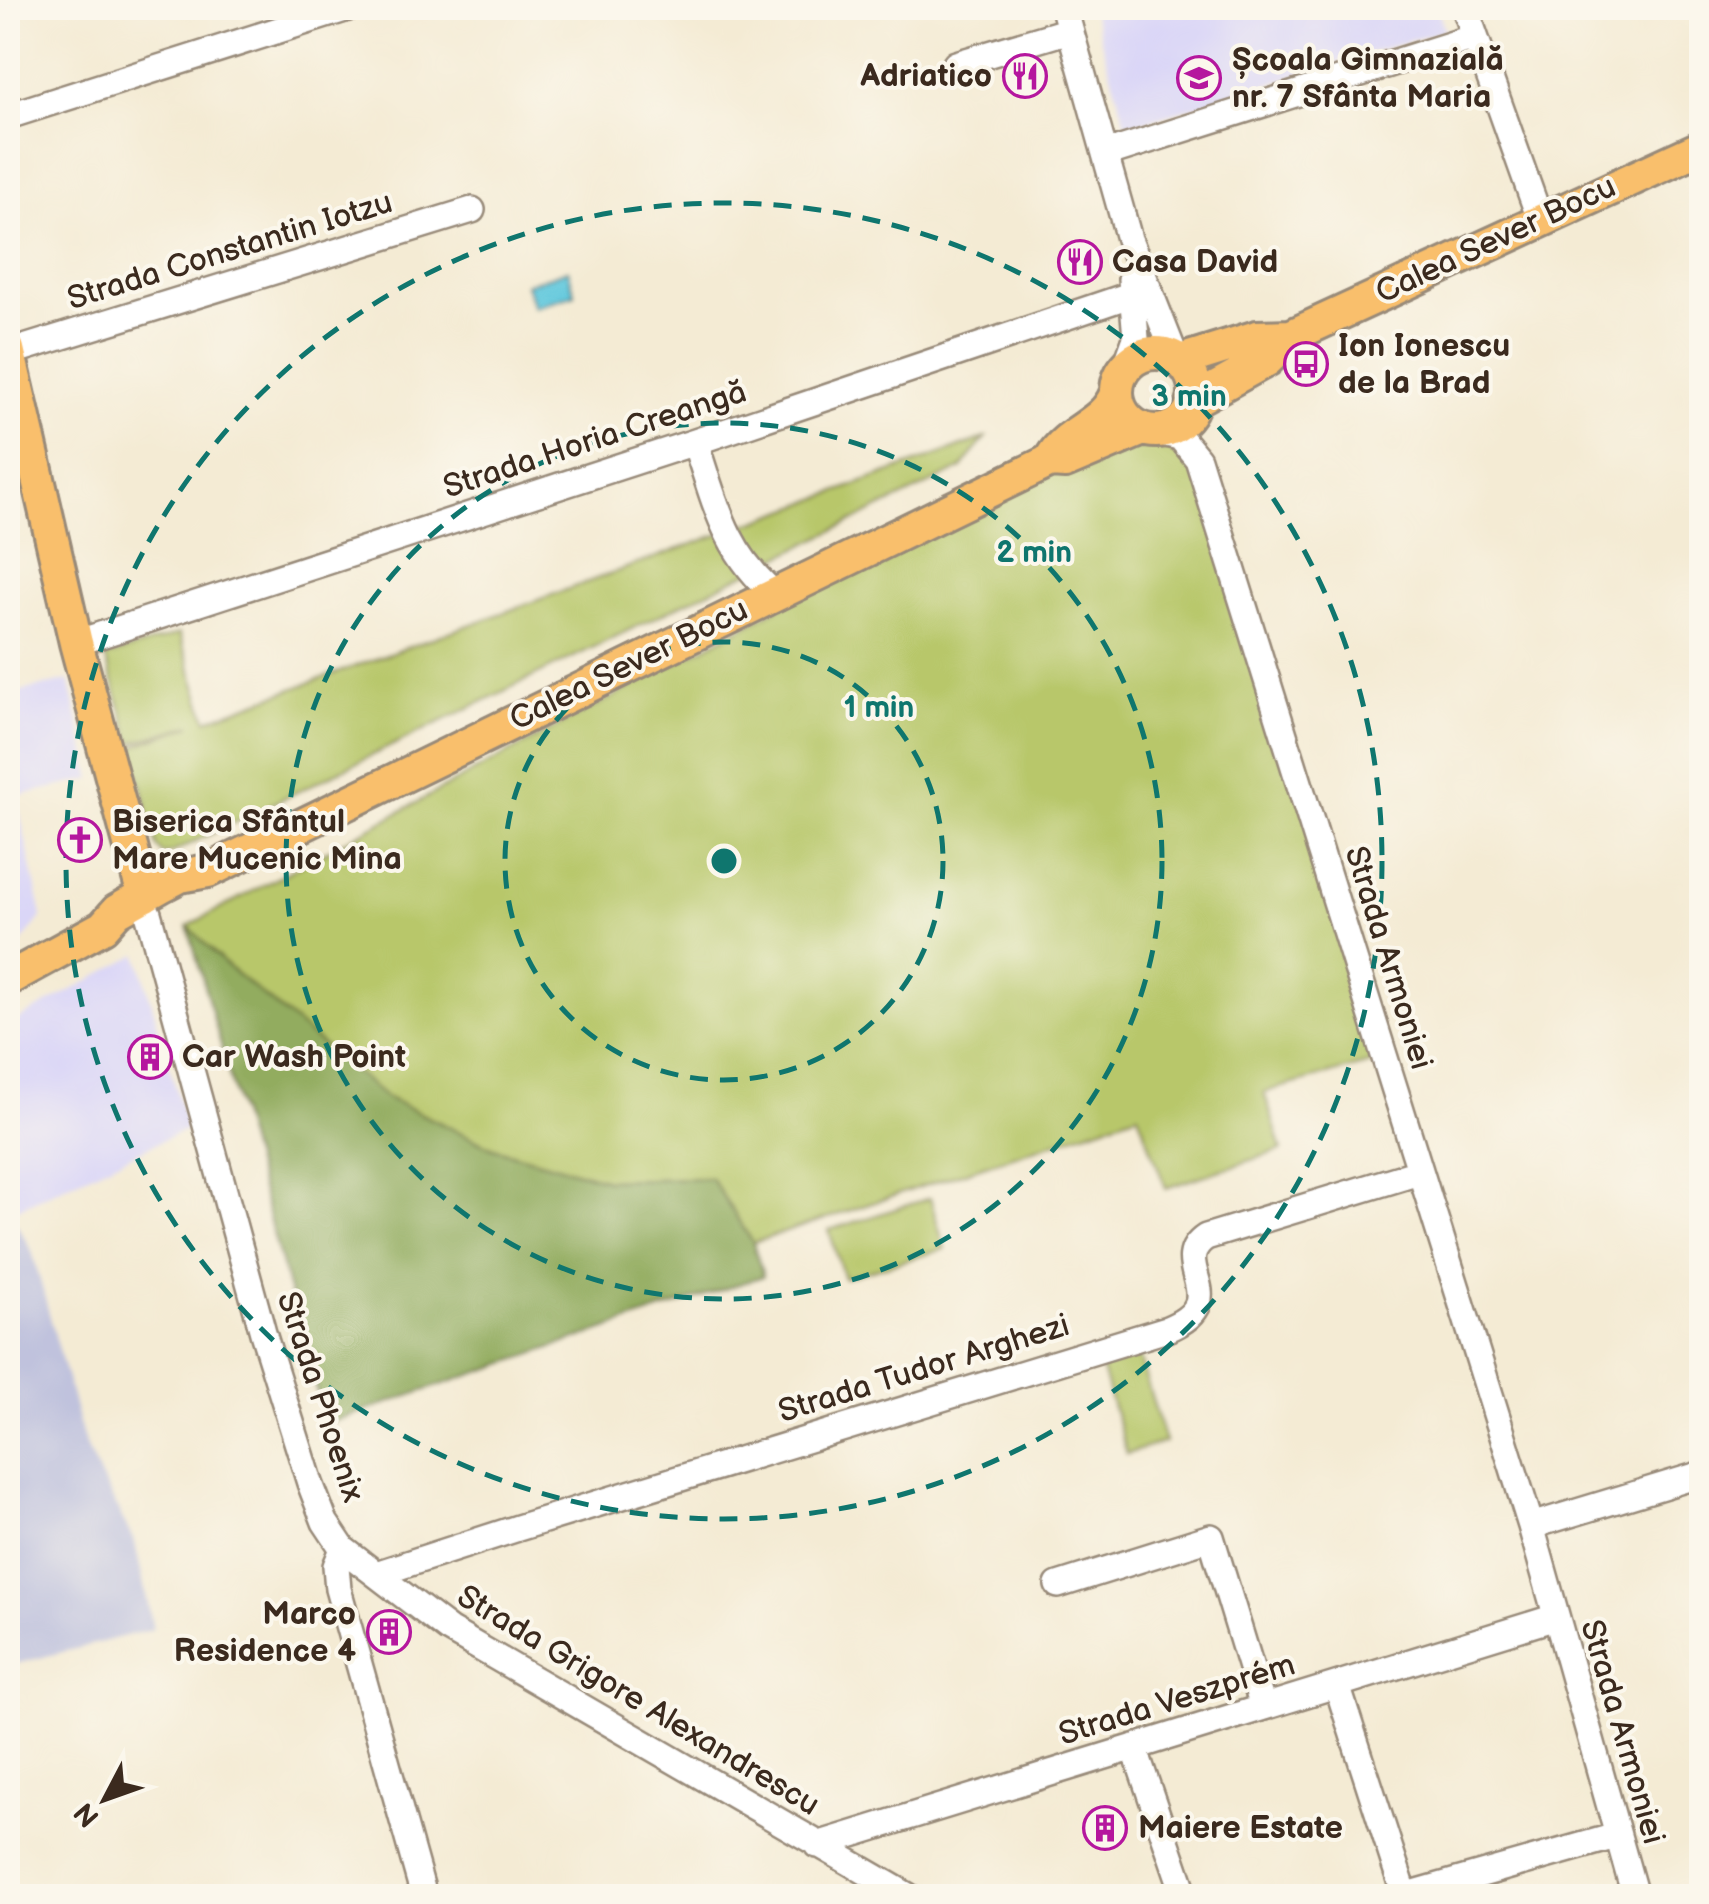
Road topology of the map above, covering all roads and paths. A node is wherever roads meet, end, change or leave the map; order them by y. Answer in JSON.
{"nodes":[{"id":1,"x":348,"y":8,"type":"edge"},
{"id":2,"x":1465,"y":8,"type":"edge"},
{"id":3,"x":1067,"y":19,"type":"edge"},
{"id":4,"x":1475,"y":37,"type":"junction"},
{"id":5,"x":956,"y":64,"type":"dead end"},
{"id":6,"x":8,"y":116,"type":"edge"},
{"id":7,"x":1702,"y":147,"type":"edge"},
{"id":8,"x":1105,"y":154,"type":"junction"},
{"id":9,"x":472,"y":210,"type":"dead end"},
{"id":10,"x":1540,"y":219,"type":"junction"},
{"id":11,"x":1128,"y":239,"type":"junction"},
{"id":12,"x":1132,"y":294,"type":"junction"},
{"id":13,"x":1290,"y":336,"type":"junction"},
{"id":14,"x":8,"y":351,"type":"edge"},
{"id":15,"x":1178,"y":360,"type":"junction"},
{"id":16,"x":1121,"y":380,"type":"junction"},
{"id":17,"x":1194,"y":400,"type":"junction"},
{"id":18,"x":1150,"y":431,"type":"junction"},
{"id":19,"x":695,"y":442,"type":"junction"},
{"id":20,"x":1050,"y":461,"type":"junction"},
{"id":21,"x":775,"y":594,"type":"junction"},
{"id":22,"x":76,"y":643,"type":"junction"},
{"id":23,"x":146,"y":904,"type":"junction"},
{"id":24,"x":8,"y":979,"type":"edge"},
{"id":25,"x":1419,"y":1172,"type":"junction"},
{"id":26,"x":1702,"y":1474,"type":"edge"},
{"id":27,"x":1531,"y":1526,"type":"junction"},
{"id":28,"x":343,"y":1548,"type":"junction"},
{"id":29,"x":376,"y":1574,"type":"junction"},
{"id":30,"x":1058,"y":1585,"type":"dead end"},
{"id":31,"x":1556,"y":1618,"type":"junction"},
{"id":32,"x":1337,"y":1685,"type":"junction"},
{"id":33,"x":1263,"y":1708,"type":"junction"},
{"id":34,"x":1134,"y":1747,"type":"junction"},
{"id":35,"x":1616,"y":1836,"type":"junction"},
{"id":36,"x":817,"y":1845,"type":"junction"},
{"id":37,"x":424,"y":1896,"type":"edge"},
{"id":38,"x":908,"y":1896,"type":"edge"},
{"id":39,"x":1186,"y":1896,"type":"edge"},
{"id":40,"x":1405,"y":1896,"type":"edge"},
{"id":41,"x":1636,"y":1896,"type":"edge"}],
"edges":[{"from":1,"to":6,"type":"street"},
{"from":2,"to":4,"type":"street"},
{"from":3,"to":5,"type":"street"},
{"from":3,"to":8,"type":"street"},
{"from":4,"to":8,"type":"street"},
{"from":4,"to":10,"type":"street"},
{"from":7,"to":10,"type":"main road","name":"Calea Sever Bocu"},
{"from":8,"to":11,"type":"street"},
{"from":9,"to":14,"type":"street","name":"Strada Constantin Iotzu"},
{"from":10,"to":13,"type":"main road","name":"Calea Sever Bocu"},
{"from":11,"to":12,"type":"street"},
{"from":11,"to":15,"type":"street"},
{"from":12,"to":16,"type":"street"},
{"from":12,"to":19,"type":"street","name":"Strada Horia Creangă"},
{"from":13,"to":15,"type":"main road","name":"Calea Sever Bocu"},
{"from":13,"to":17,"type":"main road","name":"Calea Sever Bocu"},
{"from":14,"to":22,"type":"main road"},
{"from":15,"to":16,"type":"main road"},
{"from":15,"to":17,"type":"main road"},
{"from":16,"to":18,"type":"main road"},
{"from":16,"to":20,"type":"main road","name":"Calea Sever Bocu"},
{"from":17,"to":18,"type":"main road"},
{"from":18,"to":20,"type":"main road","name":"Calea Sever Bocu"},
{"from":18,"to":25,"type":"street","name":"Strada Armoniei"},
{"from":19,"to":21,"type":"street"},
{"from":19,"to":22,"type":"street","name":"Strada Horia Creangă"},
{"from":20,"to":21,"type":"main road","name":"Calea Sever Bocu"},
{"from":21,"to":23,"type":"main road","name":"Calea Sever Bocu"},
{"from":22,"to":23,"type":"main road"},
{"from":23,"to":24,"type":"main road","name":"Calea Sever Bocu"},
{"from":23,"to":28,"type":"street","name":"Strada Phoenix"},
{"from":25,"to":27,"type":"street","name":"Strada Armoniei"},
{"from":25,"to":29,"type":"street","name":"Strada Tudor Arghezi"},
{"from":26,"to":27,"type":"street"},
{"from":27,"to":31,"type":"street","name":"Strada Armoniei"},
{"from":28,"to":29,"type":"street","name":"Strada Grigore Alexandrescu"},
{"from":28,"to":37,"type":"street","name":"Strada Phoenix"},
{"from":29,"to":36,"type":"street","name":"Strada Grigore Alexandrescu"},
{"from":30,"to":33,"type":"street"},
{"from":31,"to":32,"type":"street","name":"Strada Veszprém"},
{"from":31,"to":35,"type":"street","name":"Strada Armoniei"},
{"from":32,"to":33,"type":"street","name":"Strada Veszprém"},
{"from":32,"to":40,"type":"street"},
{"from":33,"to":34,"type":"street","name":"Strada Veszprém"},
{"from":34,"to":36,"type":"street","name":"Strada Veszprém"},
{"from":34,"to":39,"type":"street"},
{"from":35,"to":40,"type":"street"},
{"from":35,"to":41,"type":"street","name":"Strada Armoniei"},
{"from":36,"to":38,"type":"street","name":"Strada Grigore Alexandrescu"}]}
